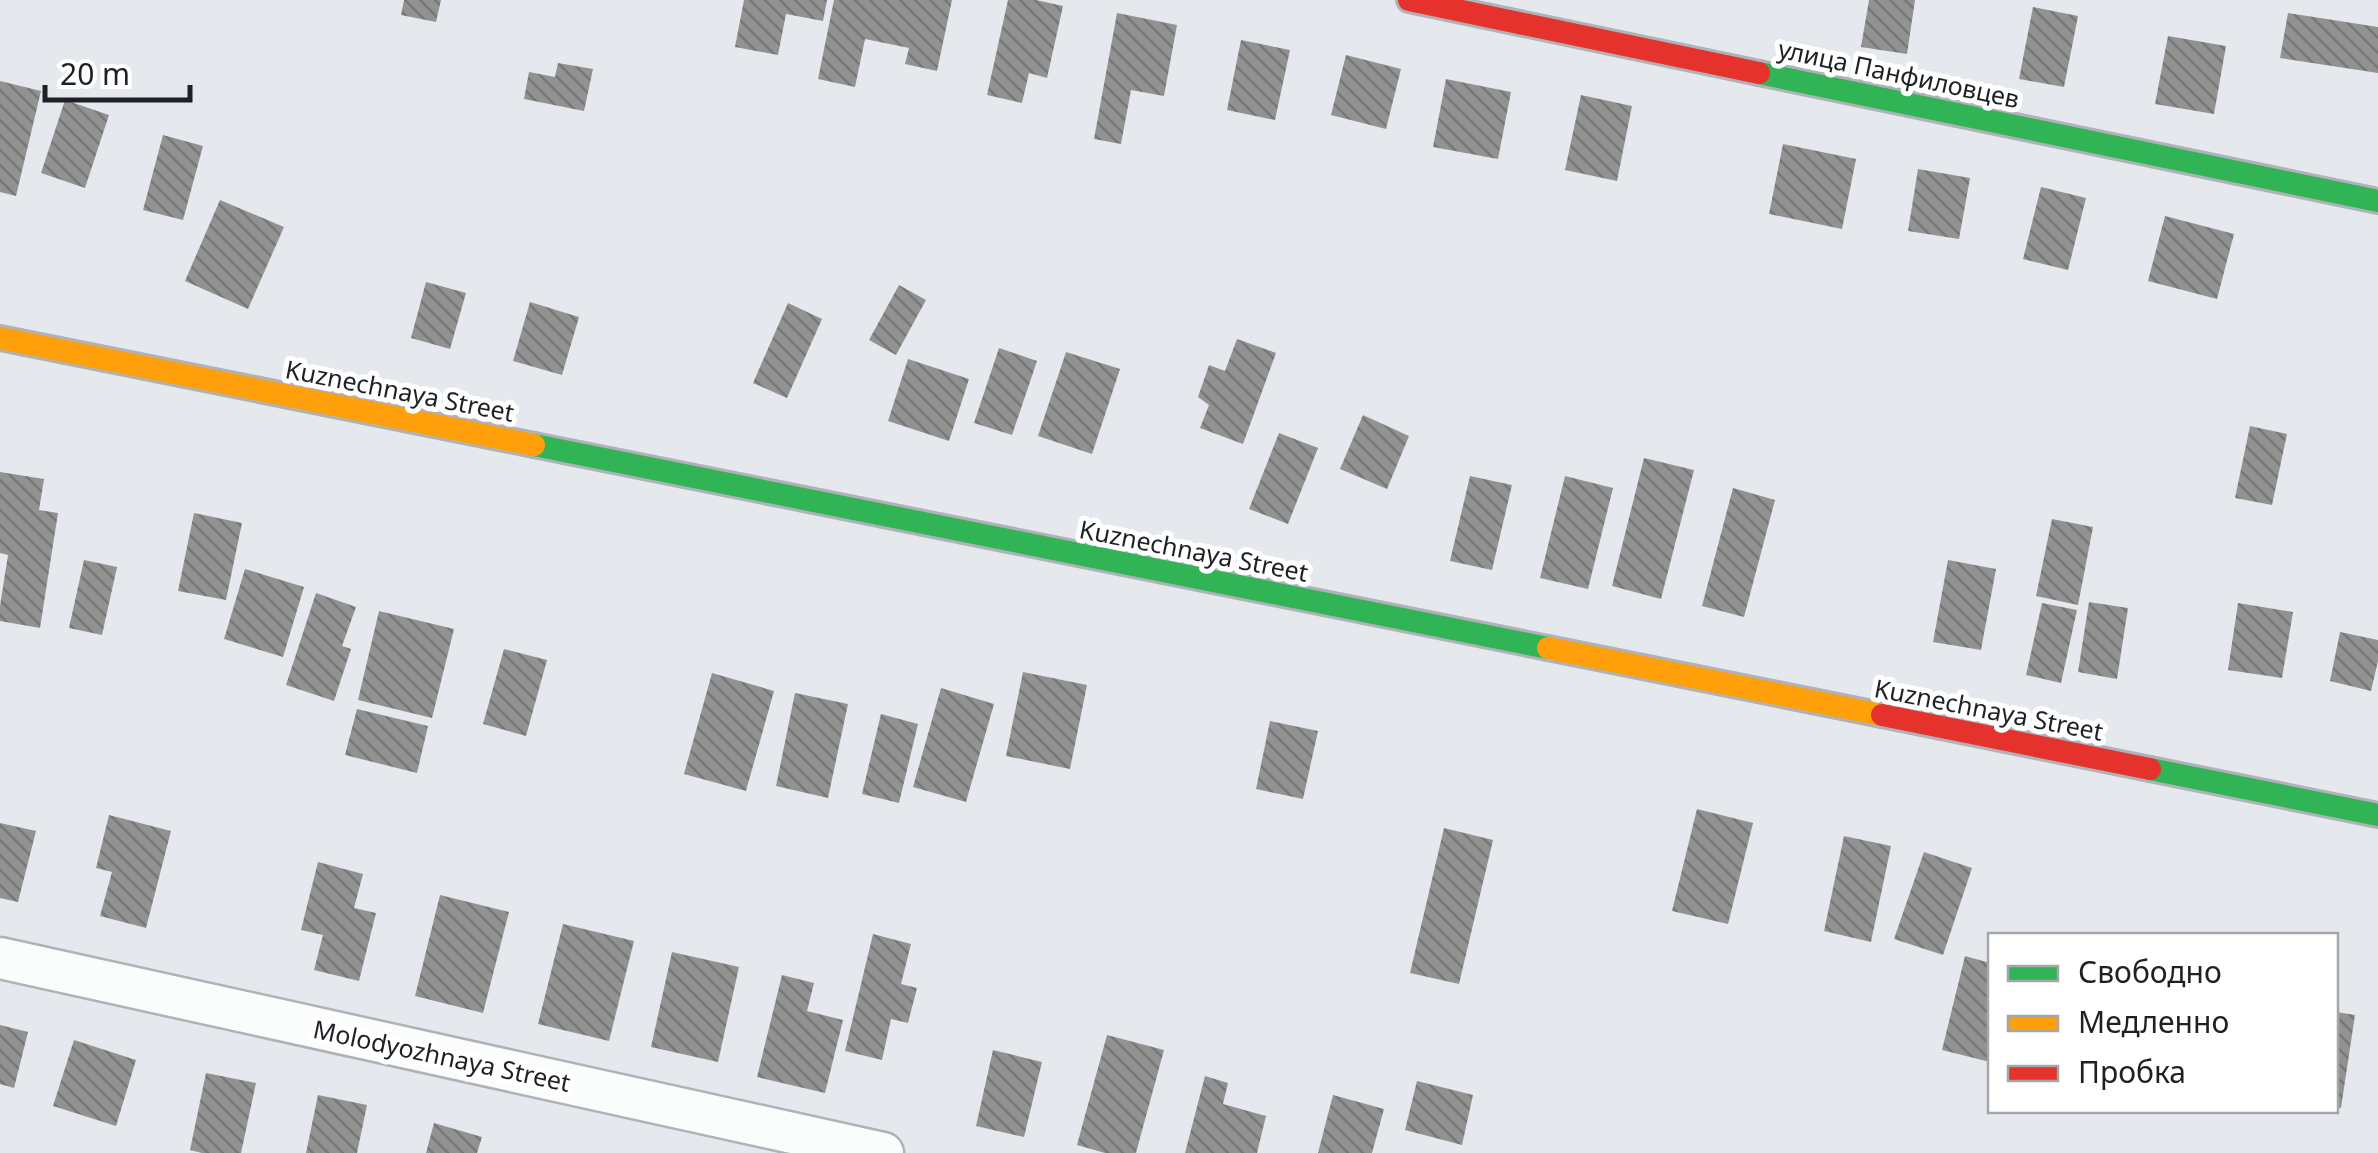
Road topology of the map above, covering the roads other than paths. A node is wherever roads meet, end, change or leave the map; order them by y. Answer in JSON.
{"nodes":[{"id":1,"x":1410,"y":0,"type":"edge"},
{"id":2,"x":2378,"y":201,"type":"edge"},
{"id":3,"x":0,"y":338,"type":"edge"},
{"id":4,"x":2378,"y":815,"type":"edge"},
{"id":5,"x":0,"y":958,"type":"edge"},
{"id":6,"x":883,"y":1153,"type":"edge"}],
"edges":[{"from":1,"to":2,"type":"main road","name":"улица Панфиловцев"},
{"from":3,"to":4,"type":"main road","name":"Kuznechnaya Street"},
{"from":5,"to":6,"type":"street","name":"Molodyozhnaya Street"}]}
